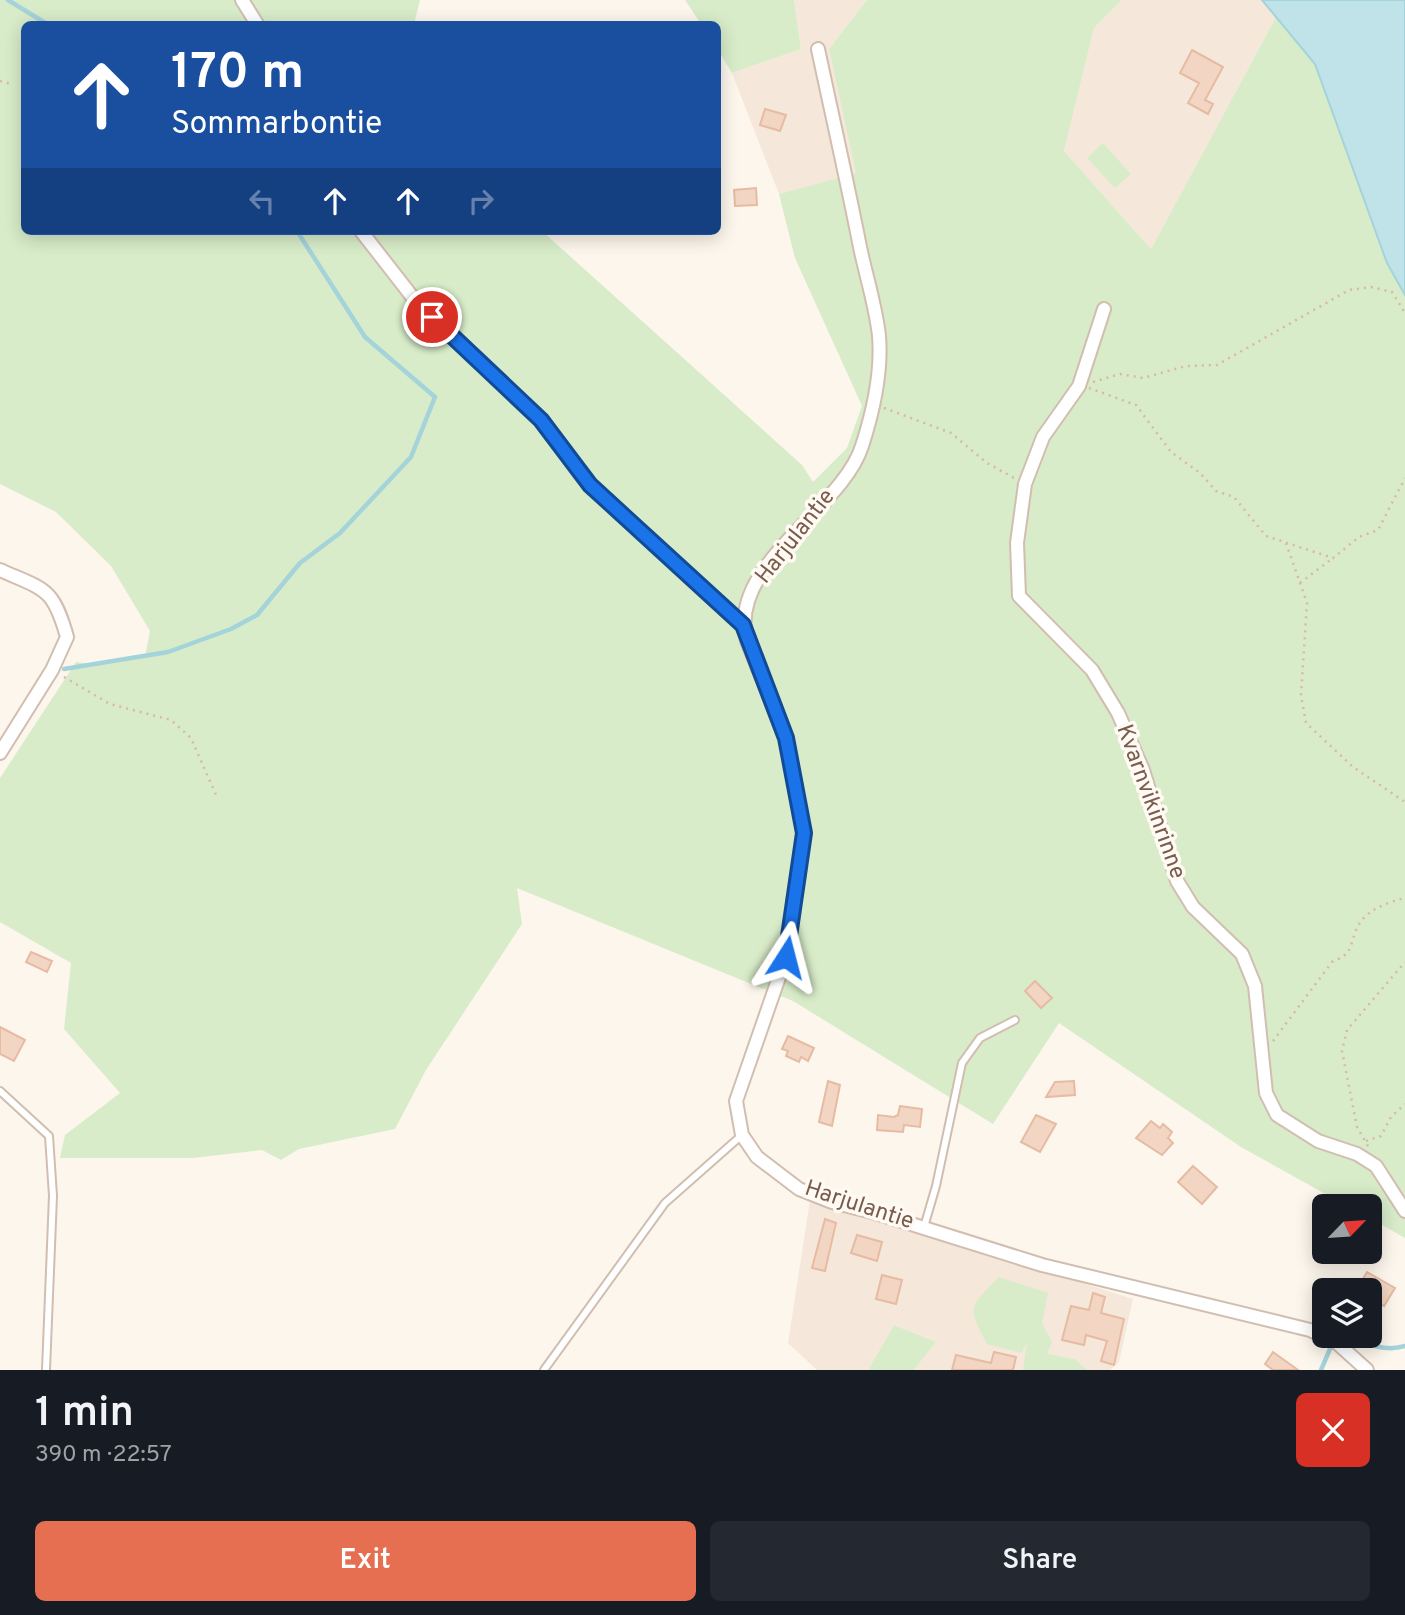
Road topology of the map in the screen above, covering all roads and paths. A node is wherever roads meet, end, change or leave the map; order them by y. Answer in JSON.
{"nodes":[{"id":1,"x":242,"y":0,"type":"edge"},
{"id":2,"x":255,"y":21,"type":"edge"},
{"id":3,"x":818,"y":49,"type":"dead end"},
{"id":4,"x":0,"y":81,"type":"edge"},
{"id":5,"x":12,"y":84,"type":"dead end"},
{"id":6,"x":364,"y":235,"type":"edge"},
{"id":7,"x":1104,"y":309,"type":"dead end"},
{"id":8,"x":1405,"y":313,"type":"edge"},
{"id":9,"x":1079,"y":386,"type":"junction"},
{"id":10,"x":874,"y":404,"type":"junction"},
{"id":11,"x":1405,"y":478,"type":"edge"},
{"id":12,"x":1025,"y":484,"type":"junction"},
{"id":13,"x":1286,"y":543,"type":"junction"},
{"id":14,"x":1333,"y":558,"type":"junction"},
{"id":15,"x":0,"y":570,"type":"edge"},
{"id":16,"x":1300,"y":583,"type":"junction"},
{"id":17,"x":743,"y":625,"type":"junction"},
{"id":18,"x":52,"y":670,"type":"junction"},
{"id":19,"x":0,"y":753,"type":"edge"},
{"id":20,"x":216,"y":795,"type":"dead end"},
{"id":21,"x":1405,"y":802,"type":"edge"},
{"id":22,"x":1405,"y":898,"type":"edge"},
{"id":23,"x":1405,"y":962,"type":"edge"},
{"id":24,"x":1016,"y":1020,"type":"dead end"},
{"id":25,"x":1262,"y":1055,"type":"junction"},
{"id":26,"x":0,"y":1091,"type":"edge"},
{"id":27,"x":1405,"y":1104,"type":"edge"},
{"id":28,"x":742,"y":1135,"type":"junction"},
{"id":29,"x":1366,"y":1141,"type":"junction"},
{"id":30,"x":1376,"y":1166,"type":"junction"},
{"id":31,"x":1405,"y":1211,"type":"edge"},
{"id":32,"x":924,"y":1227,"type":"junction"},
{"id":33,"x":46,"y":1370,"type":"edge"},
{"id":34,"x":544,"y":1370,"type":"edge"},
{"id":35,"x":1367,"y":1370,"type":"edge"}],
"edges":[{"from":1,"to":2,"type":"street"},
{"from":3,"to":10,"type":"street","name":"Harjulantie"},
{"from":4,"to":5,"type":"path"},
{"from":6,"to":17,"type":"street"},
{"from":7,"to":9,"type":"street","name":"Kvarnvikinrinne"},
{"from":8,"to":9,"type":"path"},
{"from":9,"to":12,"type":"street","name":"Kvarnvikinrinne"},
{"from":9,"to":13,"type":"path"},
{"from":10,"to":12,"type":"path"},
{"from":10,"to":17,"type":"street","name":"Harjulantie"},
{"from":11,"to":14,"type":"path"},
{"from":12,"to":25,"type":"street","name":"Kvarnvikinrinne"},
{"from":13,"to":14,"type":"path"},
{"from":13,"to":16,"type":"path"},
{"from":14,"to":16,"type":"path"},
{"from":15,"to":18,"type":"street"},
{"from":16,"to":21,"type":"path"},
{"from":17,"to":28,"type":"street","name":"Harjulantie"},
{"from":18,"to":19,"type":"street"},
{"from":18,"to":20,"type":"path"},
{"from":22,"to":25,"type":"path"},
{"from":23,"to":29,"type":"path"},
{"from":24,"to":32,"type":"lane"},
{"from":25,"to":30,"type":"street","name":"Kvarnvikinrinne"},
{"from":26,"to":33,"type":"lane"},
{"from":27,"to":29,"type":"path"},
{"from":28,"to":32,"type":"street","name":"Harjulantie"},
{"from":28,"to":34,"type":"lane"},
{"from":29,"to":30,"type":"path"},
{"from":30,"to":31,"type":"street","name":"Kvarnvikinrinne"},
{"from":32,"to":35,"type":"street","name":"Harjulantie"}]}
